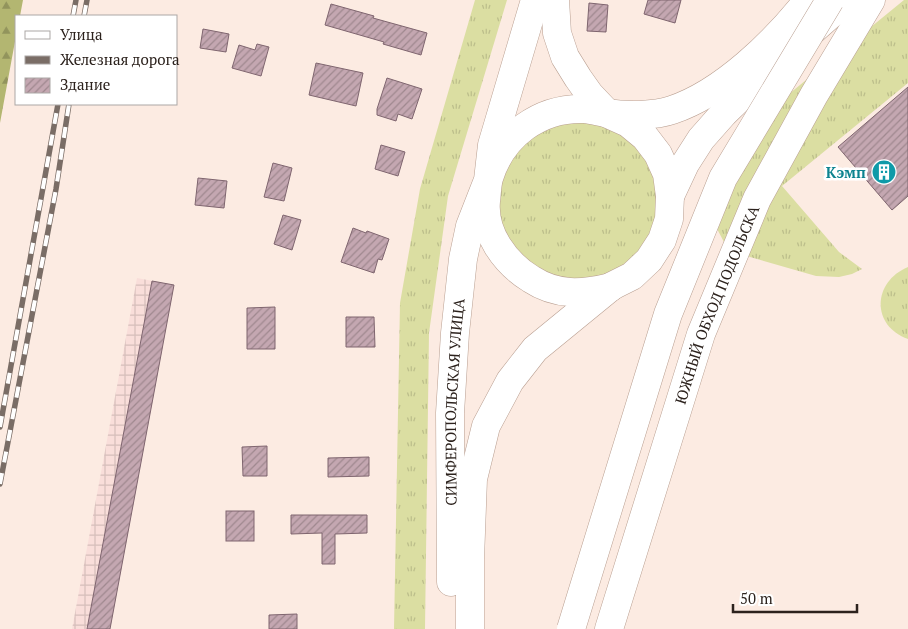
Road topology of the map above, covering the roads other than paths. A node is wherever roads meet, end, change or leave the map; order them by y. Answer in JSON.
{"nodes":[{"id":1,"x":535,"y":0,"type":"edge"},
{"id":2,"x":555,"y":0,"type":"edge"},
{"id":3,"x":808,"y":0,"type":"edge"},
{"id":4,"x":830,"y":0,"type":"edge"},
{"id":5,"x":847,"y":0,"type":"edge"},
{"id":6,"x":871,"y":0,"type":"edge"},
{"id":7,"x":608,"y":114,"type":"junction"},
{"id":8,"x":488,"y":180,"type":"junction"},
{"id":9,"x":670,"y":196,"type":"junction"},
{"id":10,"x":612,"y":286,"type":"junction"},
{"id":11,"x":452,"y":629,"type":"edge"},
{"id":12,"x":470,"y":629,"type":"edge"},
{"id":13,"x":571,"y":629,"type":"edge"},
{"id":14,"x":610,"y":629,"type":"edge"}],
"edges":[{"from":1,"to":8,"type":"main road"},
{"from":2,"to":7,"type":"main road"},
{"from":3,"to":7,"type":"main road"},
{"from":4,"to":13,"type":"main road","bridge":true},
{"from":5,"to":9,"type":"main road"},
{"from":6,"to":14,"type":"main road","name":"ЮЖНЫЙ ОБХОД ПОДОЛЬСКА"},
{"from":7,"to":8,"type":"main road"},
{"from":7,"to":9,"type":"main road"},
{"from":8,"to":10,"type":"main road"},
{"from":8,"to":11,"type":"main road","name":"СИМФЕРОПОЛЬСКАЯ УЛИЦА"},
{"from":9,"to":10,"type":"main road"},
{"from":10,"to":12,"type":"main road","name":"СИМФЕРОПОЛЬСКАЯ УЛИЦА"}]}
